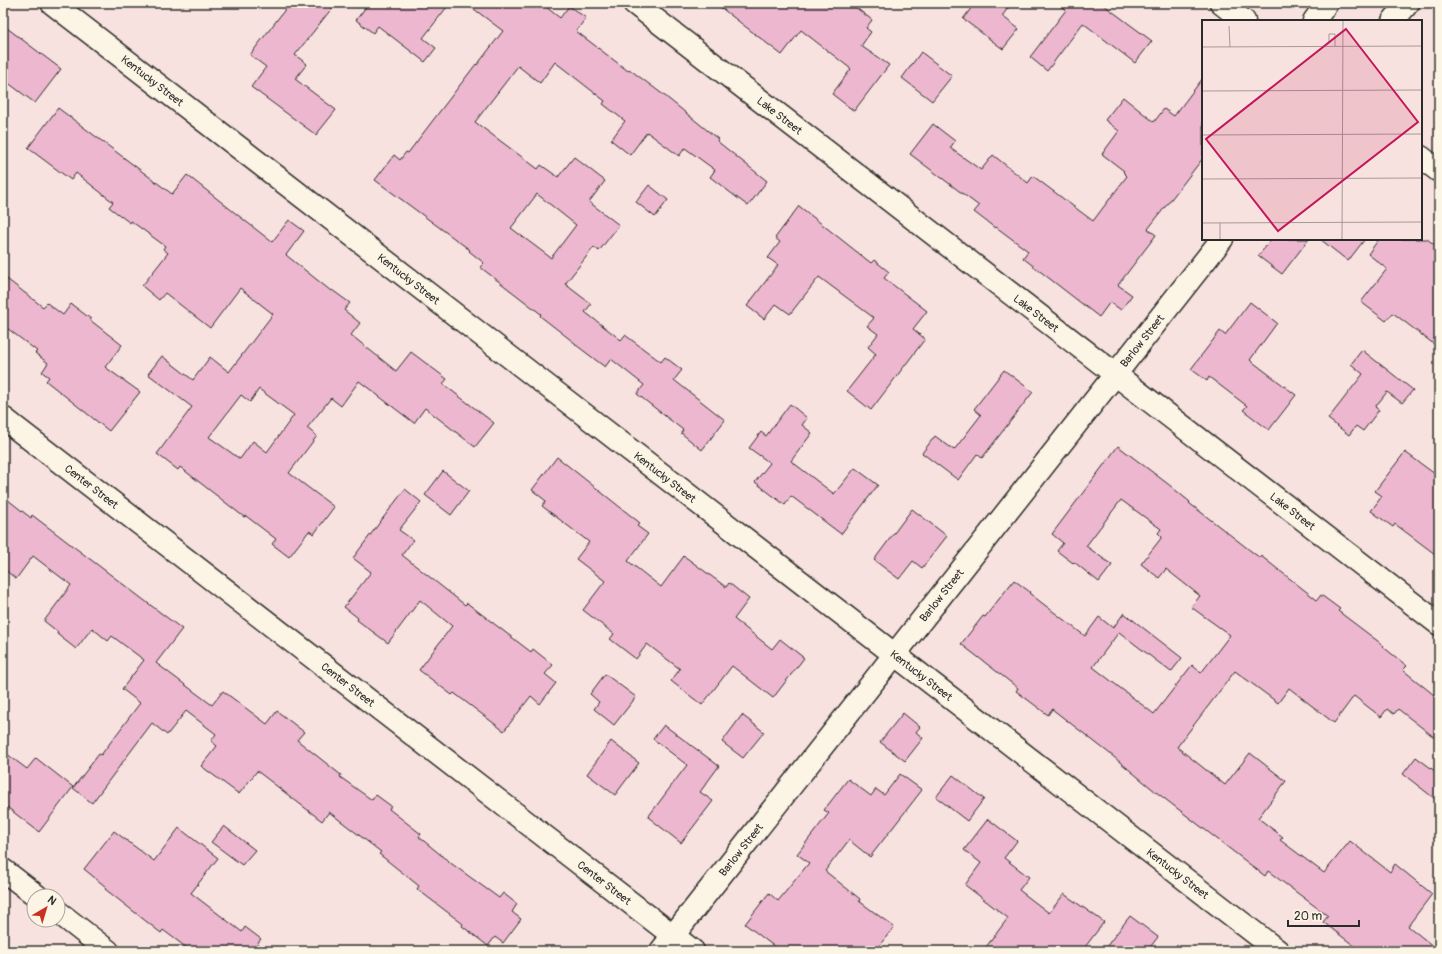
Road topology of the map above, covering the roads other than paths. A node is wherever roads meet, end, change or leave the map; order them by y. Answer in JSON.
{"nodes":[{"id":1,"x":52,"y":3,"type":"edge"},
{"id":2,"x":634,"y":3,"type":"edge"},
{"id":3,"x":1221,"y":3,"type":"edge"},
{"id":4,"x":1327,"y":3,"type":"edge"},
{"id":5,"x":1408,"y":3,"type":"edge"},
{"id":6,"x":1243,"y":20,"type":"edge"},
{"id":7,"x":1315,"y":20,"type":"edge"},
{"id":8,"x":1394,"y":20,"type":"edge"},
{"id":9,"x":1422,"y":158,"type":"edge"},
{"id":10,"x":1439,"y":171,"type":"edge"},
{"id":11,"x":1221,"y":240,"type":"edge"},
{"id":12,"x":1115,"y":374,"type":"junction"},
{"id":13,"x":3,"y":418,"type":"edge"},
{"id":14,"x":1439,"y":624,"type":"edge"},
{"id":15,"x":894,"y":655,"type":"junction"},
{"id":16,"x":3,"y":870,"type":"edge"},
{"id":17,"x":27,"y":888,"type":"edge"},
{"id":18,"x":66,"y":918,"type":"edge"},
{"id":19,"x":667,"y":943,"type":"edge"},
{"id":20,"x":108,"y":951,"type":"edge"},
{"id":21,"x":693,"y":951,"type":"edge"},
{"id":22,"x":1278,"y":951,"type":"edge"}],
"edges":[{"from":1,"to":15,"type":"street","name":"Kentucky Street"},
{"from":2,"to":12,"type":"street","name":"Lake Street"},
{"from":3,"to":6,"type":"street"},
{"from":4,"to":7,"type":"street"},
{"from":5,"to":8,"type":"street"},
{"from":9,"to":10,"type":"street"},
{"from":11,"to":12,"type":"street","name":"Barlow Street"},
{"from":12,"to":14,"type":"street","name":"Lake Street"},
{"from":12,"to":15,"type":"street","name":"Barlow Street"},
{"from":13,"to":19,"type":"street","name":"Center Street"},
{"from":15,"to":19,"type":"street","name":"Barlow Street"},
{"from":15,"to":22,"type":"street","name":"Kentucky Street"},
{"from":16,"to":17,"type":"street"},
{"from":18,"to":20,"type":"street"},
{"from":19,"to":21,"type":"street","name":"Center Street"}]}
